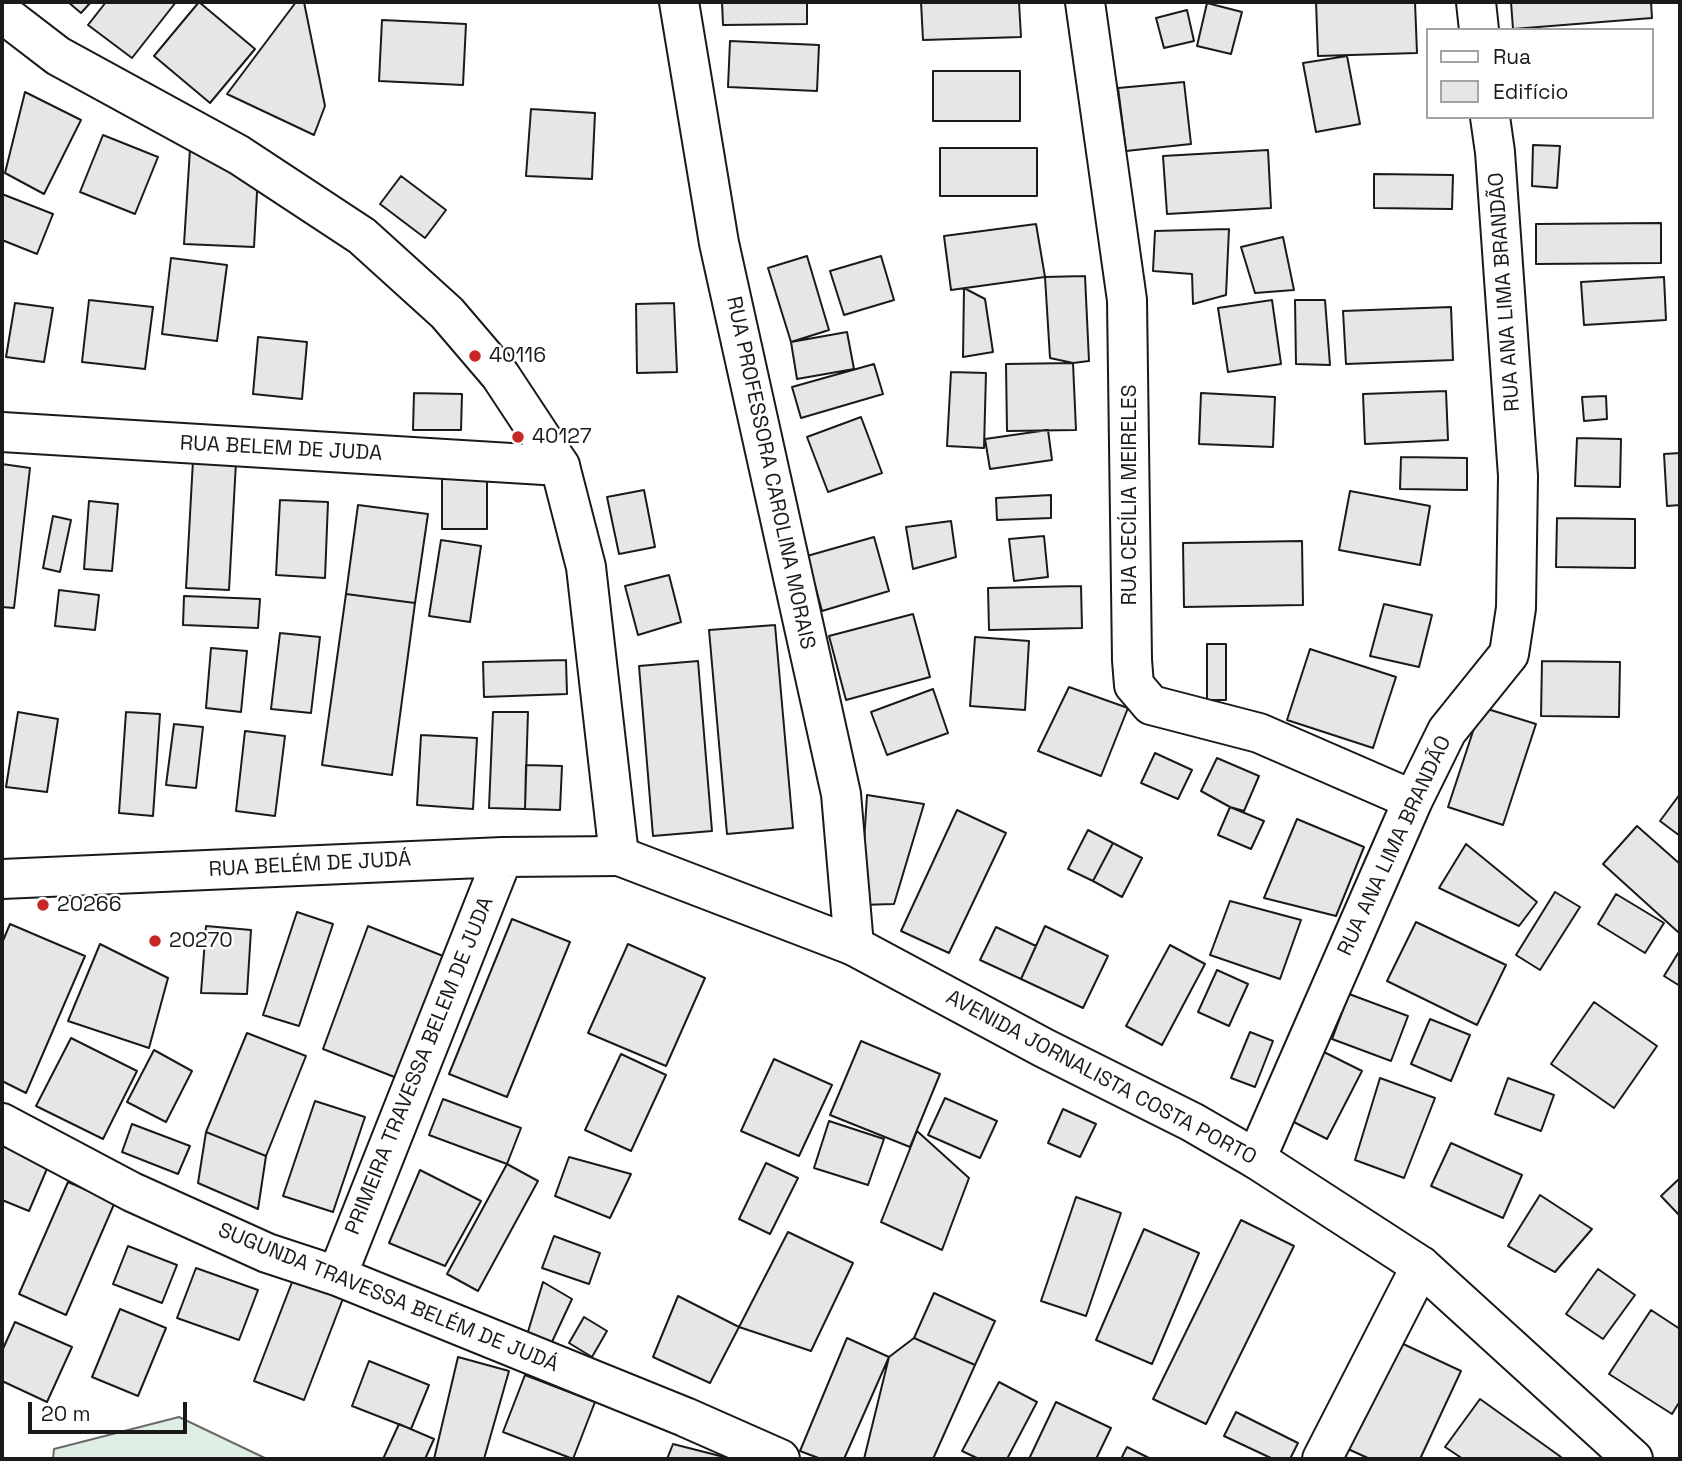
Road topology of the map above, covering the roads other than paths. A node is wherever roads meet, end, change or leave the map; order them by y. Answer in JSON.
{"nodes":[{"id":1,"x":679,"y":2,"type":"edge"},
{"id":2,"x":1085,"y":2,"type":"edge"},
{"id":3,"x":1476,"y":2,"type":"edge"},
{"id":4,"x":2,"y":13,"type":"edge"},
{"id":5,"x":1479,"y":28,"type":"edge"},
{"id":6,"x":1490,"y":119,"type":"edge"},
{"id":7,"x":2,"y":432,"type":"edge"},
{"id":8,"x":560,"y":466,"type":"junction"},
{"id":9,"x":1413,"y":800,"type":"junction"},
{"id":10,"x":619,"y":856,"type":"junction"},
{"id":11,"x":503,"y":857,"type":"junction"},
{"id":12,"x":2,"y":879,"type":"edge"},
{"id":13,"x":854,"y":946,"type":"junction"},
{"id":14,"x":2,"y":1123,"type":"edge"},
{"id":15,"x":1256,"y":1159,"type":"junction"},
{"id":16,"x":1421,"y":1266,"type":"junction"},
{"id":17,"x":337,"y":1276,"type":"junction"},
{"id":18,"x":780,"y":1459,"type":"edge"},
{"id":19,"x":1322,"y":1459,"type":"edge"},
{"id":20,"x":1633,"y":1459,"type":"edge"}],
"edges":[{"from":1,"to":13,"type":"street","name":"RUA PROFESSORA CAROLINA MORAIS"},
{"from":2,"to":9,"type":"street","name":"RUA CECÍLIA MEIRELES"},
{"from":3,"to":5,"type":"street"},
{"from":4,"to":8,"type":"street"},
{"from":6,"to":9,"type":"street","name":"RUA ANA LIMA BRANDÃO"},
{"from":7,"to":8,"type":"street","name":"RUA BELEM DE JUDA"},
{"from":8,"to":10,"type":"street"},
{"from":9,"to":15,"type":"street","name":"RUA ANA LIMA BRANDÃO"},
{"from":10,"to":11,"type":"street","name":"RUA BELÉM DE JUDÁ"},
{"from":10,"to":13,"type":"street","name":"AVENIDA JORNALISTA COSTA PORTO"},
{"from":11,"to":12,"type":"street","name":"RUA BELÉM DE JUDÁ"},
{"from":11,"to":17,"type":"street","name":"PRIMEIRA TRAVESSA BELEM DE JUDA"},
{"from":13,"to":15,"type":"street","name":"AVENIDA JORNALISTA COSTA PORTO"},
{"from":14,"to":17,"type":"street","name":"SUGUNDA TRAVESSA BELÉM DE JUDÁ"},
{"from":15,"to":16,"type":"street","name":"AVENIDA JORNALISTA COSTA PORTO"},
{"from":16,"to":19,"type":"street"},
{"from":16,"to":20,"type":"street","name":"AVENIDA JORNALISTA COSTA PORTO"},
{"from":17,"to":18,"type":"street","name":"SUGUNDA TRAVESSA BELÉM DE JUDÁ"}]}
